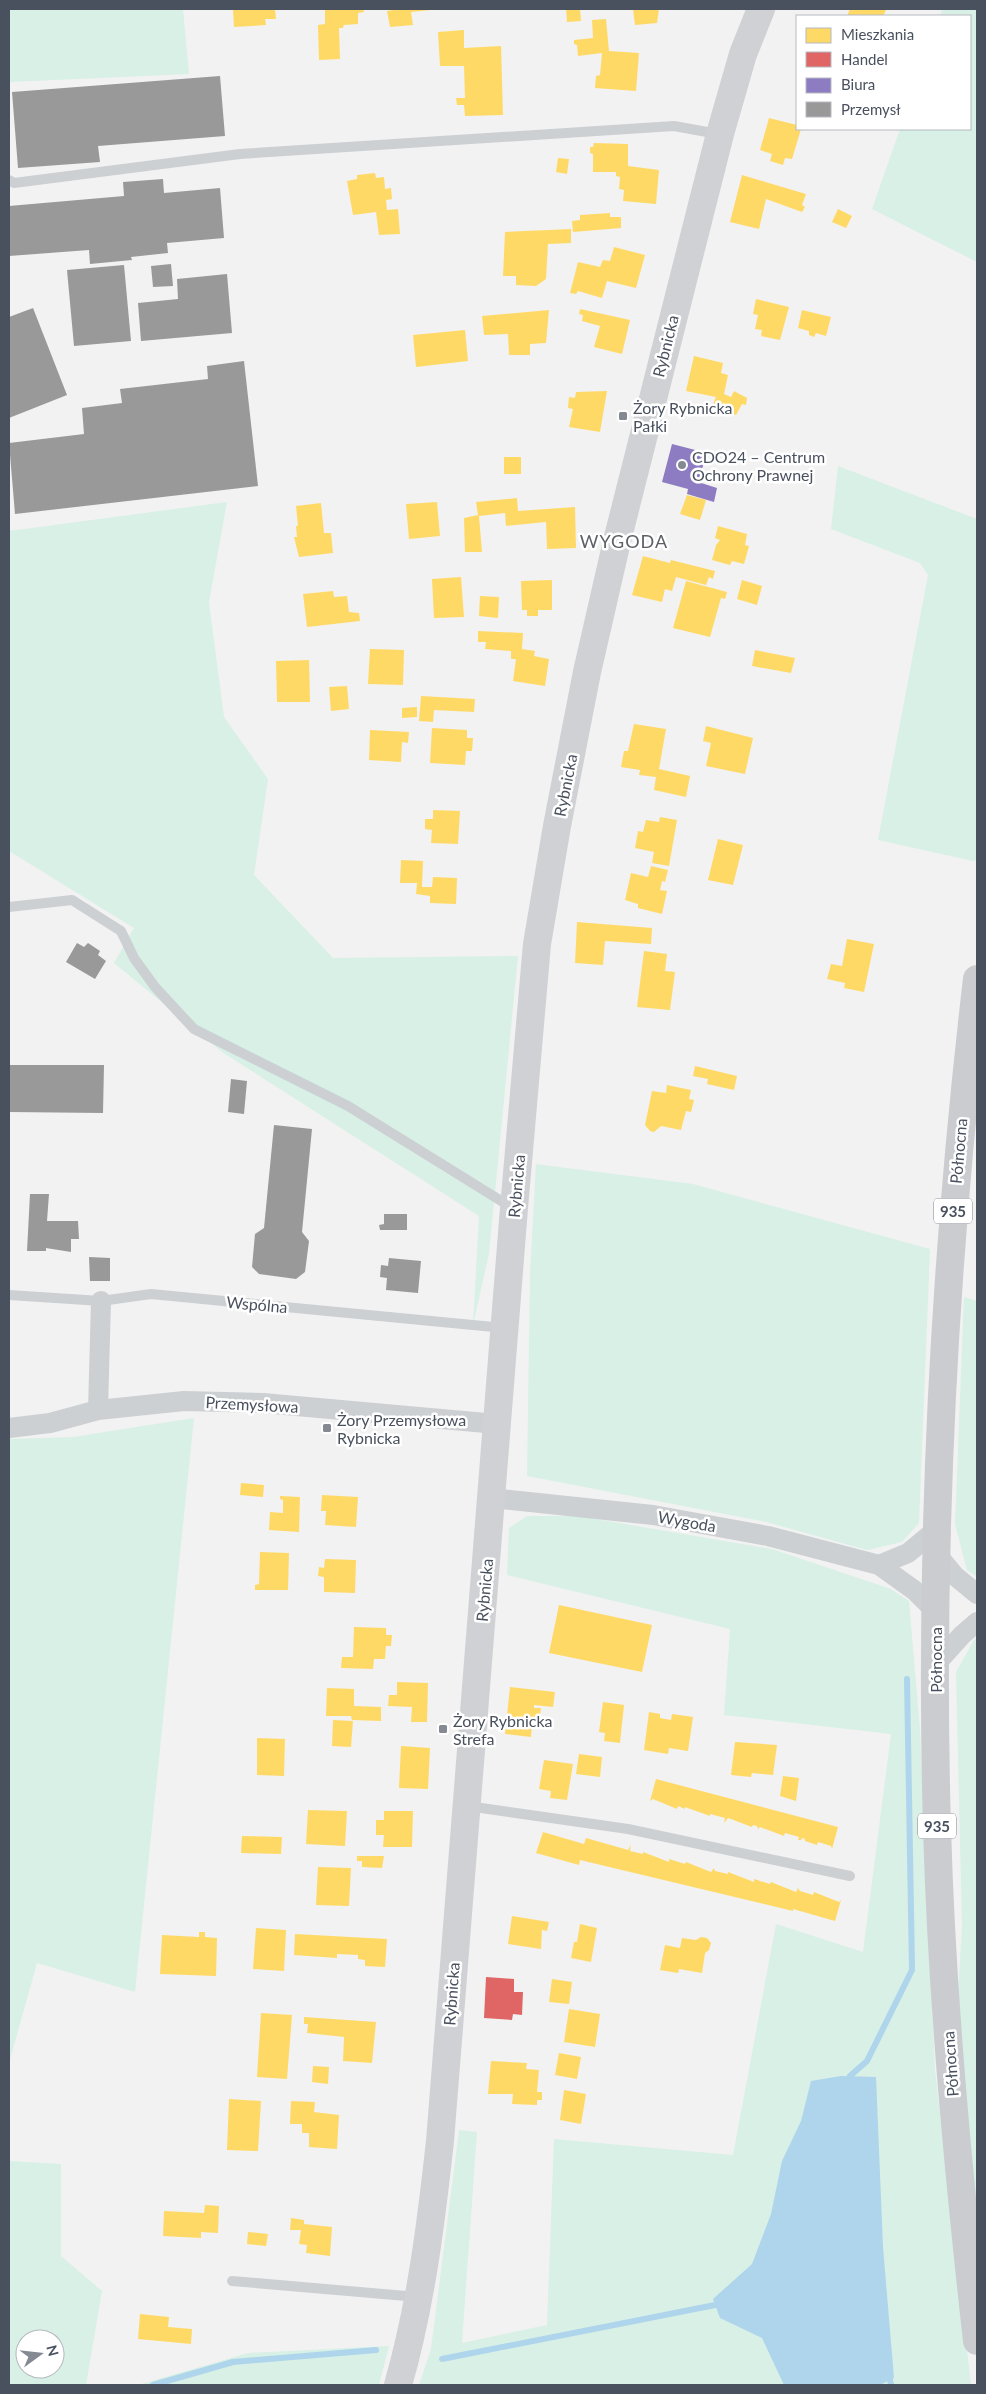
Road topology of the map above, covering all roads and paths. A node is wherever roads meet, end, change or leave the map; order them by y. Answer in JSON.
{"nodes":[{"id":1,"x":762,"y":9,"type":"edge"},
{"id":2,"x":720,"y":134,"type":"junction"},
{"id":3,"x":9,"y":180,"type":"edge"},
{"id":4,"x":9,"y":907,"type":"edge"},
{"id":5,"x":977,"y":978,"type":"edge"},
{"id":6,"x":514,"y":1208,"type":"junction"},
{"id":7,"x":9,"y":1295,"type":"edge"},
{"id":8,"x":101,"y":1301,"type":"junction"},
{"id":9,"x":505,"y":1328,"type":"junction"},
{"id":10,"x":98,"y":1410,"type":"junction"},
{"id":11,"x":497,"y":1424,"type":"junction"},
{"id":12,"x":9,"y":1428,"type":"edge"},
{"id":13,"x":491,"y":1498,"type":"junction"},
{"id":14,"x":936,"y":1541,"type":"junction"},
{"id":15,"x":879,"y":1565,"type":"junction"},
{"id":16,"x":977,"y":1594,"type":"edge"},
{"id":17,"x":935,"y":1611,"type":"junction"},
{"id":18,"x":977,"y":1622,"type":"edge"},
{"id":19,"x":934,"y":1666,"type":"junction"},
{"id":20,"x":466,"y":1806,"type":"junction"},
{"id":21,"x":850,"y":1876,"type":"dead end"},
{"id":22,"x":232,"y":2281,"type":"dead end"},
{"id":23,"x":419,"y":2298,"type":"junction"},
{"id":24,"x":977,"y":2341,"type":"edge"},
{"id":25,"x":398,"y":2385,"type":"edge"}],
"edges":[{"from":1,"to":2,"type":"street","name":"Rybnicka"},
{"from":2,"to":3,"type":"lane"},
{"from":2,"to":6,"type":"street","name":"Rybnicka"},
{"from":4,"to":6,"type":"lane"},
{"from":5,"to":14,"type":"main road","name":"Północna","number":"935"},
{"from":6,"to":9,"type":"street","name":"Rybnicka"},
{"from":7,"to":8,"type":"lane","name":"Wspólna"},
{"from":8,"to":9,"type":"lane","name":"Wspólna"},
{"from":8,"to":10,"type":"street"},
{"from":9,"to":11,"type":"street","name":"Rybnicka"},
{"from":10,"to":11,"type":"street","name":"Przemysłowa"},
{"from":10,"to":12,"type":"street","name":"Przemysłowa"},
{"from":11,"to":13,"type":"street","name":"Rybnicka"},
{"from":13,"to":15,"type":"street","name":"Wygoda"},
{"from":13,"to":20,"type":"street","name":"Rybnicka"},
{"from":14,"to":15,"type":"street"},
{"from":14,"to":16,"type":"street"},
{"from":14,"to":17,"type":"main road","name":"Północna","number":"935"},
{"from":15,"to":17,"type":"street"},
{"from":17,"to":19,"type":"main road","name":"Północna","number":"935"},
{"from":18,"to":19,"type":"street"},
{"from":19,"to":24,"type":"main road","name":"Północna","number":"935"},
{"from":20,"to":21,"type":"lane"},
{"from":20,"to":23,"type":"street","name":"Rybnicka"},
{"from":22,"to":23,"type":"lane"},
{"from":23,"to":25,"type":"street","name":"Rybnicka"}]}
